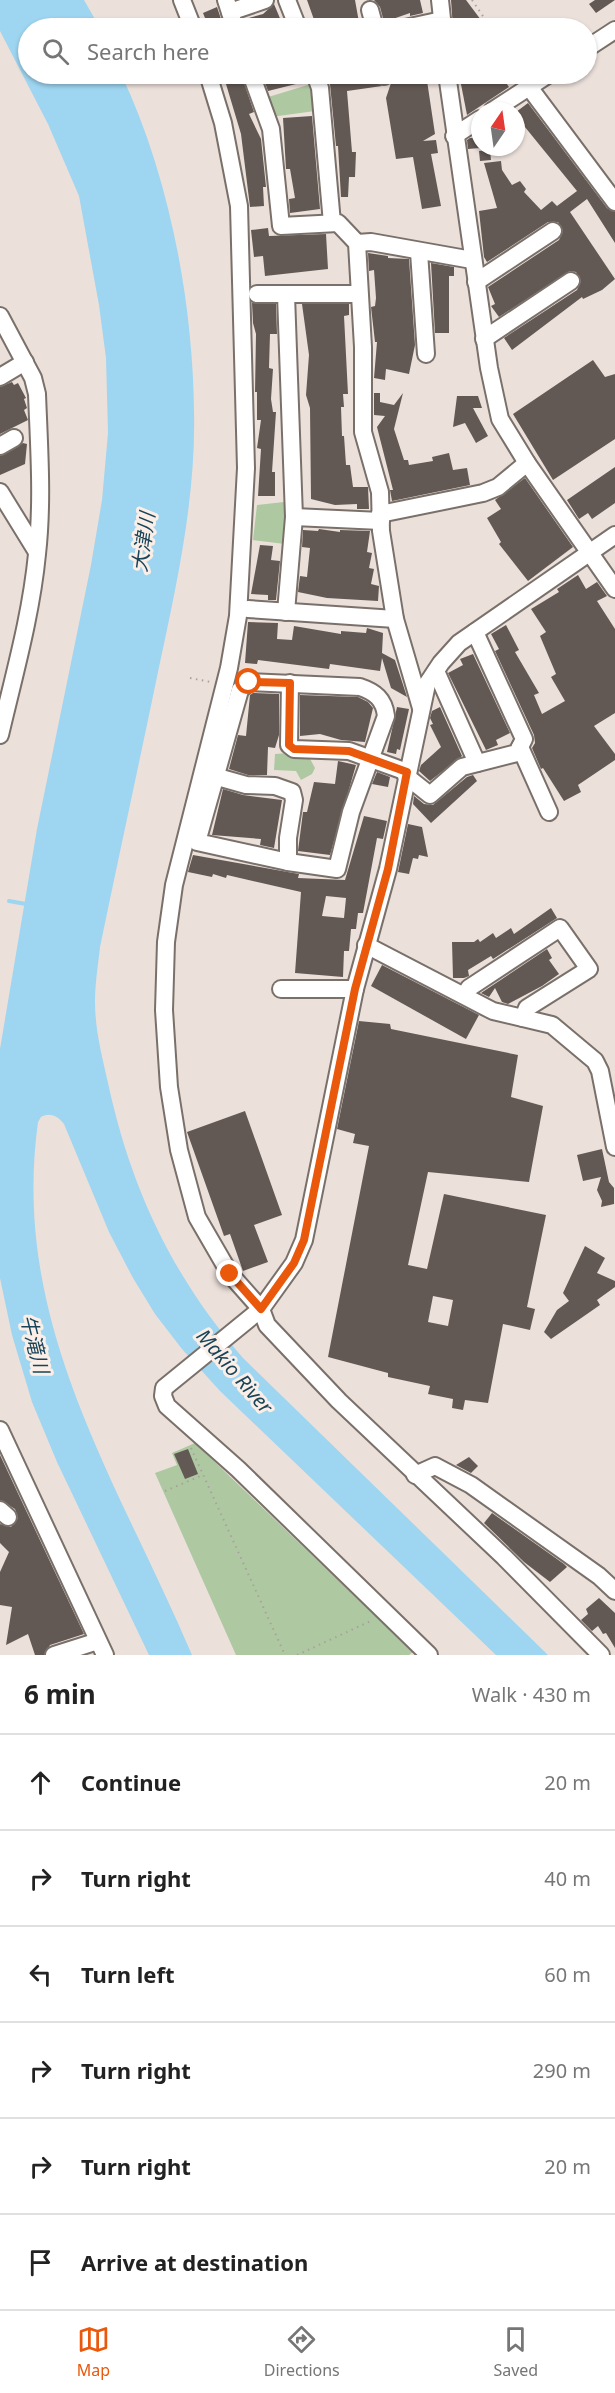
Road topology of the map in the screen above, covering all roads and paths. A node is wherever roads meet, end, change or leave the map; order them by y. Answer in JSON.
{"nodes":[{"id":1,"x":182,"y":0,"type":"edge"},
{"id":2,"x":265,"y":0,"type":"edge"},
{"id":3,"x":287,"y":0,"type":"edge"},
{"id":4,"x":440,"y":0,"type":"edge"},
{"id":5,"x":472,"y":0,"type":"edge"},
{"id":6,"x":228,"y":6,"type":"edge"},
{"id":7,"x":370,"y":10,"type":"dead end"},
{"id":8,"x":189,"y":18,"type":"edge"},
{"id":9,"x":294,"y":18,"type":"edge"},
{"id":10,"x":372,"y":18,"type":"edge"},
{"id":11,"x":442,"y":18,"type":"edge"},
{"id":12,"x":484,"y":18,"type":"edge"},
{"id":13,"x":615,"y":30,"type":"edge"},
{"id":14,"x":597,"y":42,"type":"edge"},
{"id":15,"x":211,"y":84,"type":"edge"},
{"id":16,"x":255,"y":84,"type":"edge"},
{"id":17,"x":319,"y":84,"type":"edge"},
{"id":18,"x":448,"y":84,"type":"edge"},
{"id":19,"x":534,"y":84,"type":"edge"},
{"id":20,"x":529,"y":87,"type":"junction"},
{"id":21,"x":506,"y":102,"type":"edge"},
{"id":22,"x":471,"y":125,"type":"edge"},
{"id":23,"x":454,"y":136,"type":"junction"},
{"id":24,"x":615,"y":202,"type":"edge"},
{"id":25,"x":332,"y":223,"type":"junction"},
{"id":26,"x":553,"y":231,"type":"dead end"},
{"id":27,"x":357,"y":243,"type":"junction"},
{"id":28,"x":419,"y":252,"type":"junction"},
{"id":29,"x":472,"y":260,"type":"junction"},
{"id":30,"x":571,"y":280,"type":"dead end"},
{"id":31,"x":476,"y":282,"type":"junction"},
{"id":32,"x":257,"y":294,"type":"dead end"},
{"id":33,"x":359,"y":294,"type":"junction"},
{"id":34,"x":286,"y":295,"type":"junction"},
{"id":35,"x":0,"y":316,"type":"edge"},
{"id":36,"x":484,"y":339,"type":"junction"},
{"id":37,"x":426,"y":354,"type":"dead end"},
{"id":38,"x":25,"y":362,"type":"junction"},
{"id":39,"x":0,"y":377,"type":"edge"},
{"id":40,"x":527,"y":463,"type":"junction"},
{"id":41,"x":0,"y":492,"type":"edge"},
{"id":42,"x":294,"y":518,"type":"junction"},
{"id":43,"x":381,"y":518,"type":"junction"},
{"id":44,"x":615,"y":535,"type":"edge"},
{"id":45,"x":37,"y":553,"type":"junction"},
{"id":46,"x":590,"y":553,"type":"junction"},
{"id":47,"x":615,"y":589,"type":"edge"},
{"id":48,"x":248,"y":609,"type":"dead end"},
{"id":49,"x":286,"y":612,"type":"junction"},
{"id":50,"x":395,"y":619,"type":"junction"},
{"id":51,"x":475,"y":632,"type":"junction"},
{"id":52,"x":436,"y":671,"type":"junction"},
{"id":53,"x":190,"y":678,"type":"dead end"},
{"id":54,"x":290,"y":683,"type":"junction"},
{"id":55,"x":224,"y":685,"type":"junction"},
{"id":56,"x":421,"y":708,"type":"junction"},
{"id":57,"x":0,"y":735,"type":"edge"},
{"id":58,"x":520,"y":747,"type":"junction"},
{"id":59,"x":371,"y":758,"type":"junction"},
{"id":60,"x":477,"y":763,"type":"junction"},
{"id":61,"x":407,"y":774,"type":"junction"},
{"id":62,"x":214,"y":776,"type":"junction"},
{"id":63,"x":549,"y":812,"type":"dead end"},
{"id":64,"x":288,"y":862,"type":"junction"},
{"id":65,"x":366,"y":945,"type":"junction"},
{"id":66,"x":281,"y":989,"type":"dead end"},
{"id":67,"x":355,"y":989,"type":"junction"},
{"id":68,"x":465,"y":995,"type":"junction"},
{"id":69,"x":523,"y":1018,"type":"junction"},
{"id":70,"x":615,"y":1147,"type":"edge"},
{"id":71,"x":257,"y":1312,"type":"junction"},
{"id":72,"x":0,"y":1430,"type":"edge"},
{"id":73,"x":190,"y":1445,"type":"dead end"},
{"id":74,"x":203,"y":1475,"type":"junction"},
{"id":75,"x":416,"y":1476,"type":"junction"},
{"id":76,"x":165,"y":1491,"type":"dead end"},
{"id":77,"x":615,"y":1592,"type":"edge"},
{"id":78,"x":386,"y":1614,"type":"junction"},
{"id":79,"x":101,"y":1648,"type":"edge"},
{"id":80,"x":54,"y":1655,"type":"edge"},
{"id":81,"x":285,"y":1655,"type":"edge"},
{"id":82,"x":297,"y":1655,"type":"edge"},
{"id":83,"x":429,"y":1655,"type":"edge"},
{"id":84,"x":601,"y":1655,"type":"edge"}],
"edges":[{"from":1,"to":8,"type":"street"},
{"from":2,"to":6,"type":"street"},
{"from":3,"to":9,"type":"street"},
{"from":4,"to":11,"type":"street"},
{"from":5,"to":12,"type":"path"},
{"from":7,"to":10,"type":"street"},
{"from":13,"to":14,"type":"street"},
{"from":15,"to":55,"type":"street"},
{"from":16,"to":25,"type":"street"},
{"from":17,"to":25,"type":"street"},
{"from":18,"to":23,"type":"street"},
{"from":19,"to":20,"type":"street"},
{"from":20,"to":21,"type":"street"},
{"from":20,"to":24,"type":"street"},
{"from":22,"to":23,"type":"street"},
{"from":23,"to":29,"type":"street"},
{"from":25,"to":27,"type":"street"},
{"from":26,"to":31,"type":"street"},
{"from":27,"to":28,"type":"street"},
{"from":27,"to":33,"type":"street"},
{"from":28,"to":29,"type":"street"},
{"from":28,"to":37,"type":"street"},
{"from":29,"to":31,"type":"street"},
{"from":30,"to":36,"type":"street"},
{"from":31,"to":36,"type":"street"},
{"from":32,"to":34,"type":"street"},
{"from":33,"to":34,"type":"street"},
{"from":33,"to":43,"type":"street"},
{"from":34,"to":42,"type":"street"},
{"from":35,"to":38,"type":"street"},
{"from":36,"to":40,"type":"street"},
{"from":38,"to":39,"type":"street"},
{"from":38,"to":45,"type":"street"},
{"from":40,"to":43,"type":"street"},
{"from":40,"to":46,"type":"street"},
{"from":41,"to":45,"type":"street"},
{"from":42,"to":43,"type":"street"},
{"from":42,"to":49,"type":"street"},
{"from":43,"to":50,"type":"street"},
{"from":44,"to":46,"type":"street"},
{"from":45,"to":57,"type":"street"},
{"from":46,"to":47,"type":"street"},
{"from":46,"to":51,"type":"street"},
{"from":48,"to":49,"type":"street"},
{"from":49,"to":50,"type":"street"},
{"from":50,"to":56,"type":"street"},
{"from":51,"to":52,"type":"street"},
{"from":51,"to":58,"type":"street"},
{"from":52,"to":56,"type":"street"},
{"from":52,"to":60,"type":"street"},
{"from":53,"to":55,"type":"path"},
{"from":54,"to":59,"type":"street"},
{"from":54,"to":59,"type":"street"},
{"from":54,"to":62,"type":"street"},
{"from":55,"to":71,"type":"street"},
{"from":56,"to":61,"type":"street"},
{"from":58,"to":60,"type":"street"},
{"from":58,"to":63,"type":"street"},
{"from":59,"to":61,"type":"street"},
{"from":59,"to":64,"type":"street"},
{"from":60,"to":61,"type":"street"},
{"from":61,"to":65,"type":"street"},
{"from":62,"to":64,"type":"street"},
{"from":62,"to":64,"type":"street"},
{"from":65,"to":67,"type":"street"},
{"from":65,"to":68,"type":"street"},
{"from":66,"to":67,"type":"street"},
{"from":67,"to":71,"type":"street"},
{"from":68,"to":69,"type":"street"},
{"from":68,"to":69,"type":"street"},
{"from":69,"to":70,"type":"street"},
{"from":71,"to":75,"type":"street"},
{"from":71,"to":78,"type":"street"},
{"from":72,"to":79,"type":"street"},
{"from":73,"to":74,"type":"path"},
{"from":74,"to":76,"type":"path"},
{"from":74,"to":81,"type":"path"},
{"from":75,"to":77,"type":"street"},
{"from":75,"to":84,"type":"street"},
{"from":78,"to":82,"type":"path"},
{"from":78,"to":83,"type":"street"},
{"from":79,"to":80,"type":"street"}]}
